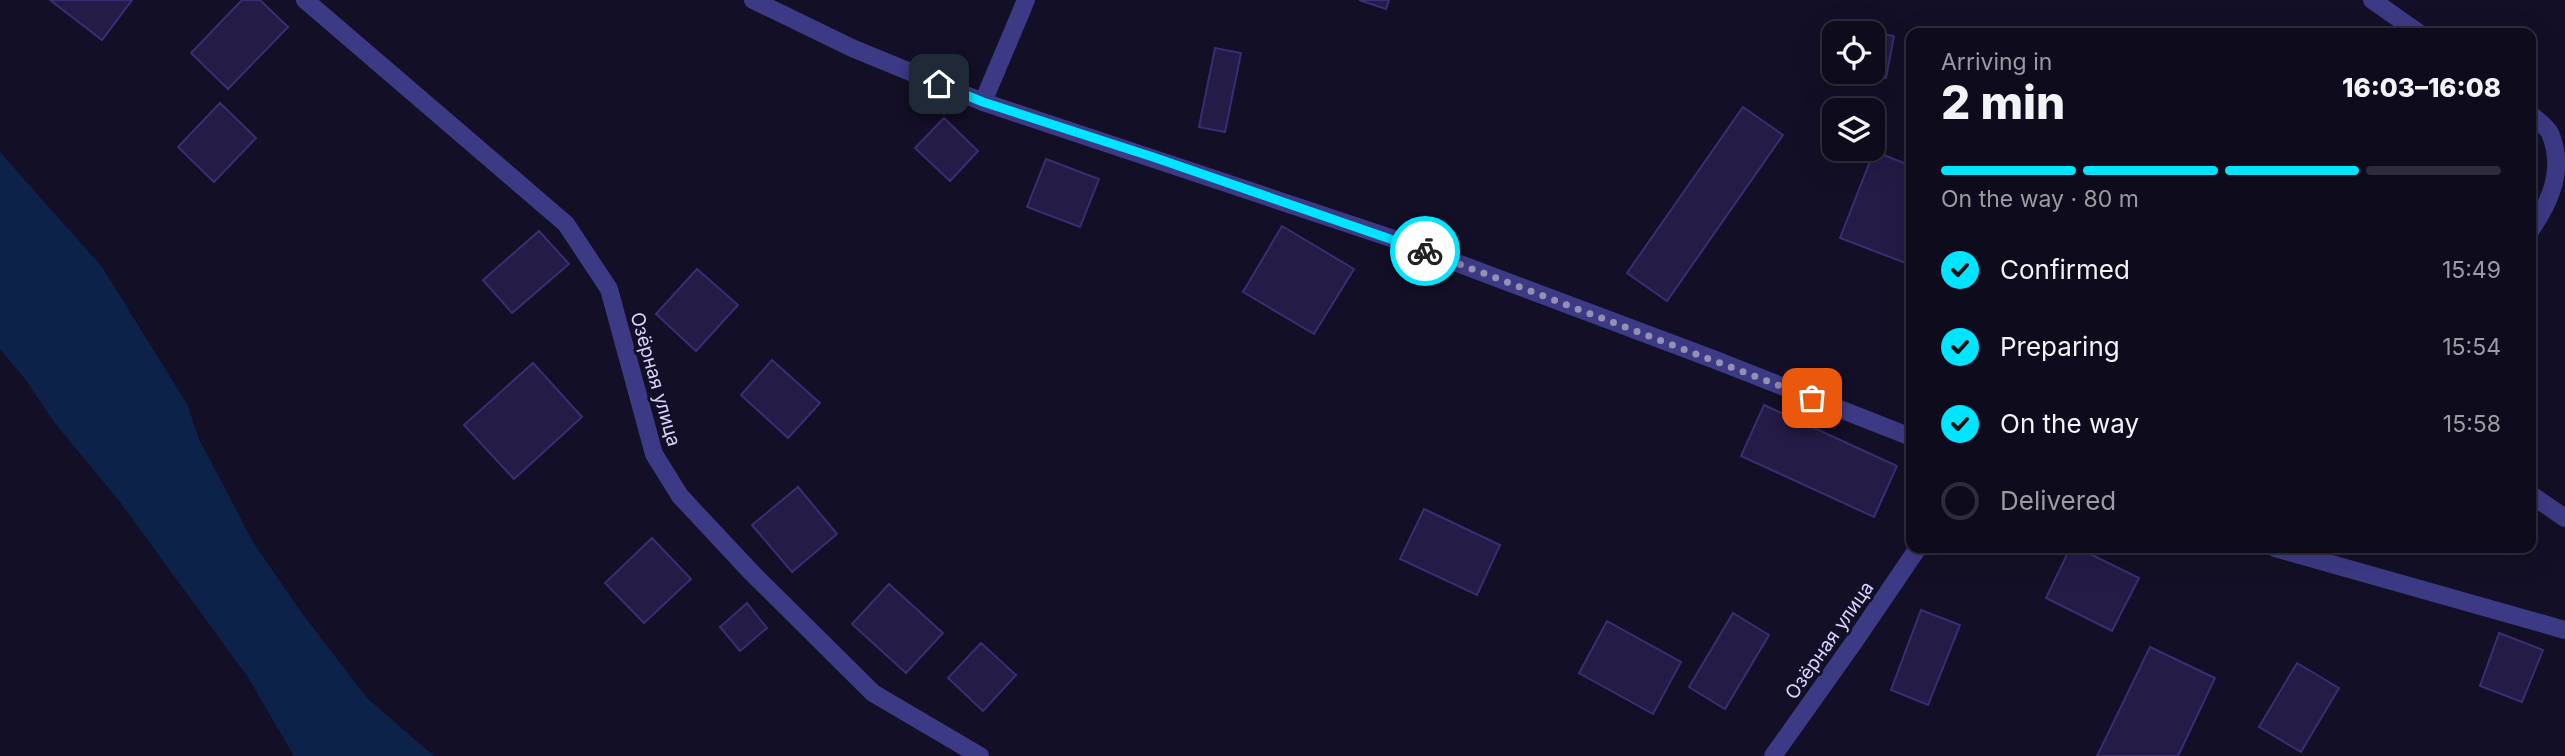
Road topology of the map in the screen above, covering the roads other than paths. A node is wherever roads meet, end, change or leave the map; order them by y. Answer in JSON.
{"nodes":[{"id":1,"x":305,"y":0,"type":"edge"},
{"id":2,"x":753,"y":0,"type":"edge"},
{"id":3,"x":1026,"y":0,"type":"edge"},
{"id":4,"x":2372,"y":0,"type":"edge"},
{"id":5,"x":2412,"y":28,"type":"edge"},
{"id":6,"x":983,"y":102,"type":"junction"},
{"id":7,"x":2536,"y":119,"type":"edge"},
{"id":8,"x":2536,"y":222,"type":"edge"},
{"id":9,"x":1906,"y":435,"type":"edge"},
{"id":10,"x":2536,"y":498,"type":"edge"},
{"id":11,"x":2565,"y":518,"type":"edge"},
{"id":12,"x":1914,"y":553,"type":"edge"},
{"id":13,"x":2293,"y":553,"type":"edge"},
{"id":14,"x":2565,"y":630,"type":"edge"},
{"id":15,"x":980,"y":756,"type":"edge"},
{"id":16,"x":1773,"y":756,"type":"edge"}],
"edges":[{"from":1,"to":15,"type":"street","name":"Озёрная улица"},
{"from":2,"to":6,"type":"street"},
{"from":3,"to":6,"type":"street"},
{"from":4,"to":5,"type":"street"},
{"from":6,"to":9,"type":"street"},
{"from":7,"to":8,"type":"street"},
{"from":10,"to":11,"type":"street"},
{"from":12,"to":16,"type":"street","name":"Озёрная улица"},
{"from":13,"to":14,"type":"street"}]}
